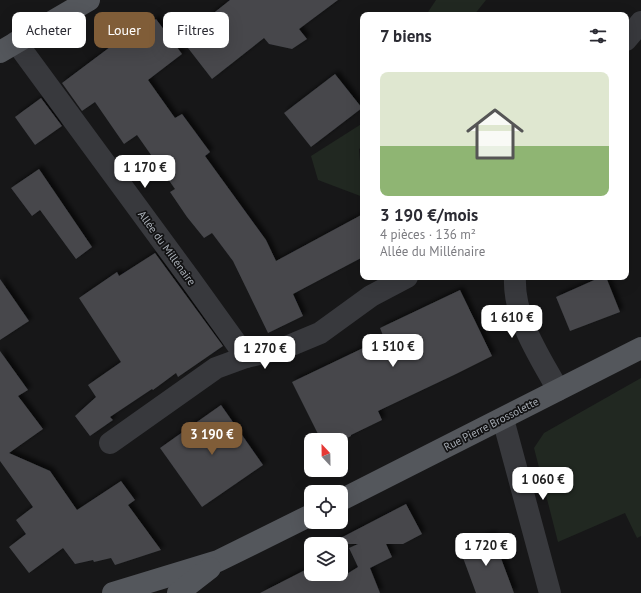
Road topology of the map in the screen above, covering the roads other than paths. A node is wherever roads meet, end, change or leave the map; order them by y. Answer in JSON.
{"nodes":[{"id":1,"x":89,"y":0,"type":"edge"},
{"id":2,"x":641,"y":22,"type":"edge"},
{"id":3,"x":629,"y":36,"type":"edge"},
{"id":4,"x":8,"y":47,"type":"edge"},
{"id":5,"x":401,"y":280,"type":"edge"},
{"id":6,"x":515,"y":280,"type":"edge"},
{"id":7,"x":641,"y":348,"type":"edge"},
{"id":8,"x":246,"y":357,"type":"junction"},
{"id":9,"x":558,"y":390,"type":"junction"},
{"id":10,"x":503,"y":419,"type":"junction"},
{"id":11,"x":110,"y":443,"type":"dead end"},
{"id":12,"x":348,"y":496,"type":"edge"},
{"id":13,"x":304,"y":518,"type":"edge"},
{"id":14,"x":218,"y":561,"type":"junction"},
{"id":15,"x":113,"y":593,"type":"edge"},
{"id":16,"x":178,"y":593,"type":"edge"},
{"id":17,"x":550,"y":593,"type":"edge"}],
"edges":[{"from":1,"to":4,"type":"main road"},
{"from":2,"to":3,"type":"street"},
{"from":4,"to":8,"type":"street","name":"Allée du Millénaire"},
{"from":5,"to":8,"type":"street"},
{"from":6,"to":9,"type":"street"},
{"from":7,"to":9,"type":"main road","name":"Rue Pierre Brossolette"},
{"from":8,"to":11,"type":"street"},
{"from":9,"to":10,"type":"main road","name":"Rue Pierre Brossolette"},
{"from":10,"to":12,"type":"main road","name":"Rue Pierre Brossolette"},
{"from":10,"to":17,"type":"street"},
{"from":13,"to":14,"type":"main road"},
{"from":14,"to":15,"type":"main road"},
{"from":14,"to":16,"type":"main road"}]}
